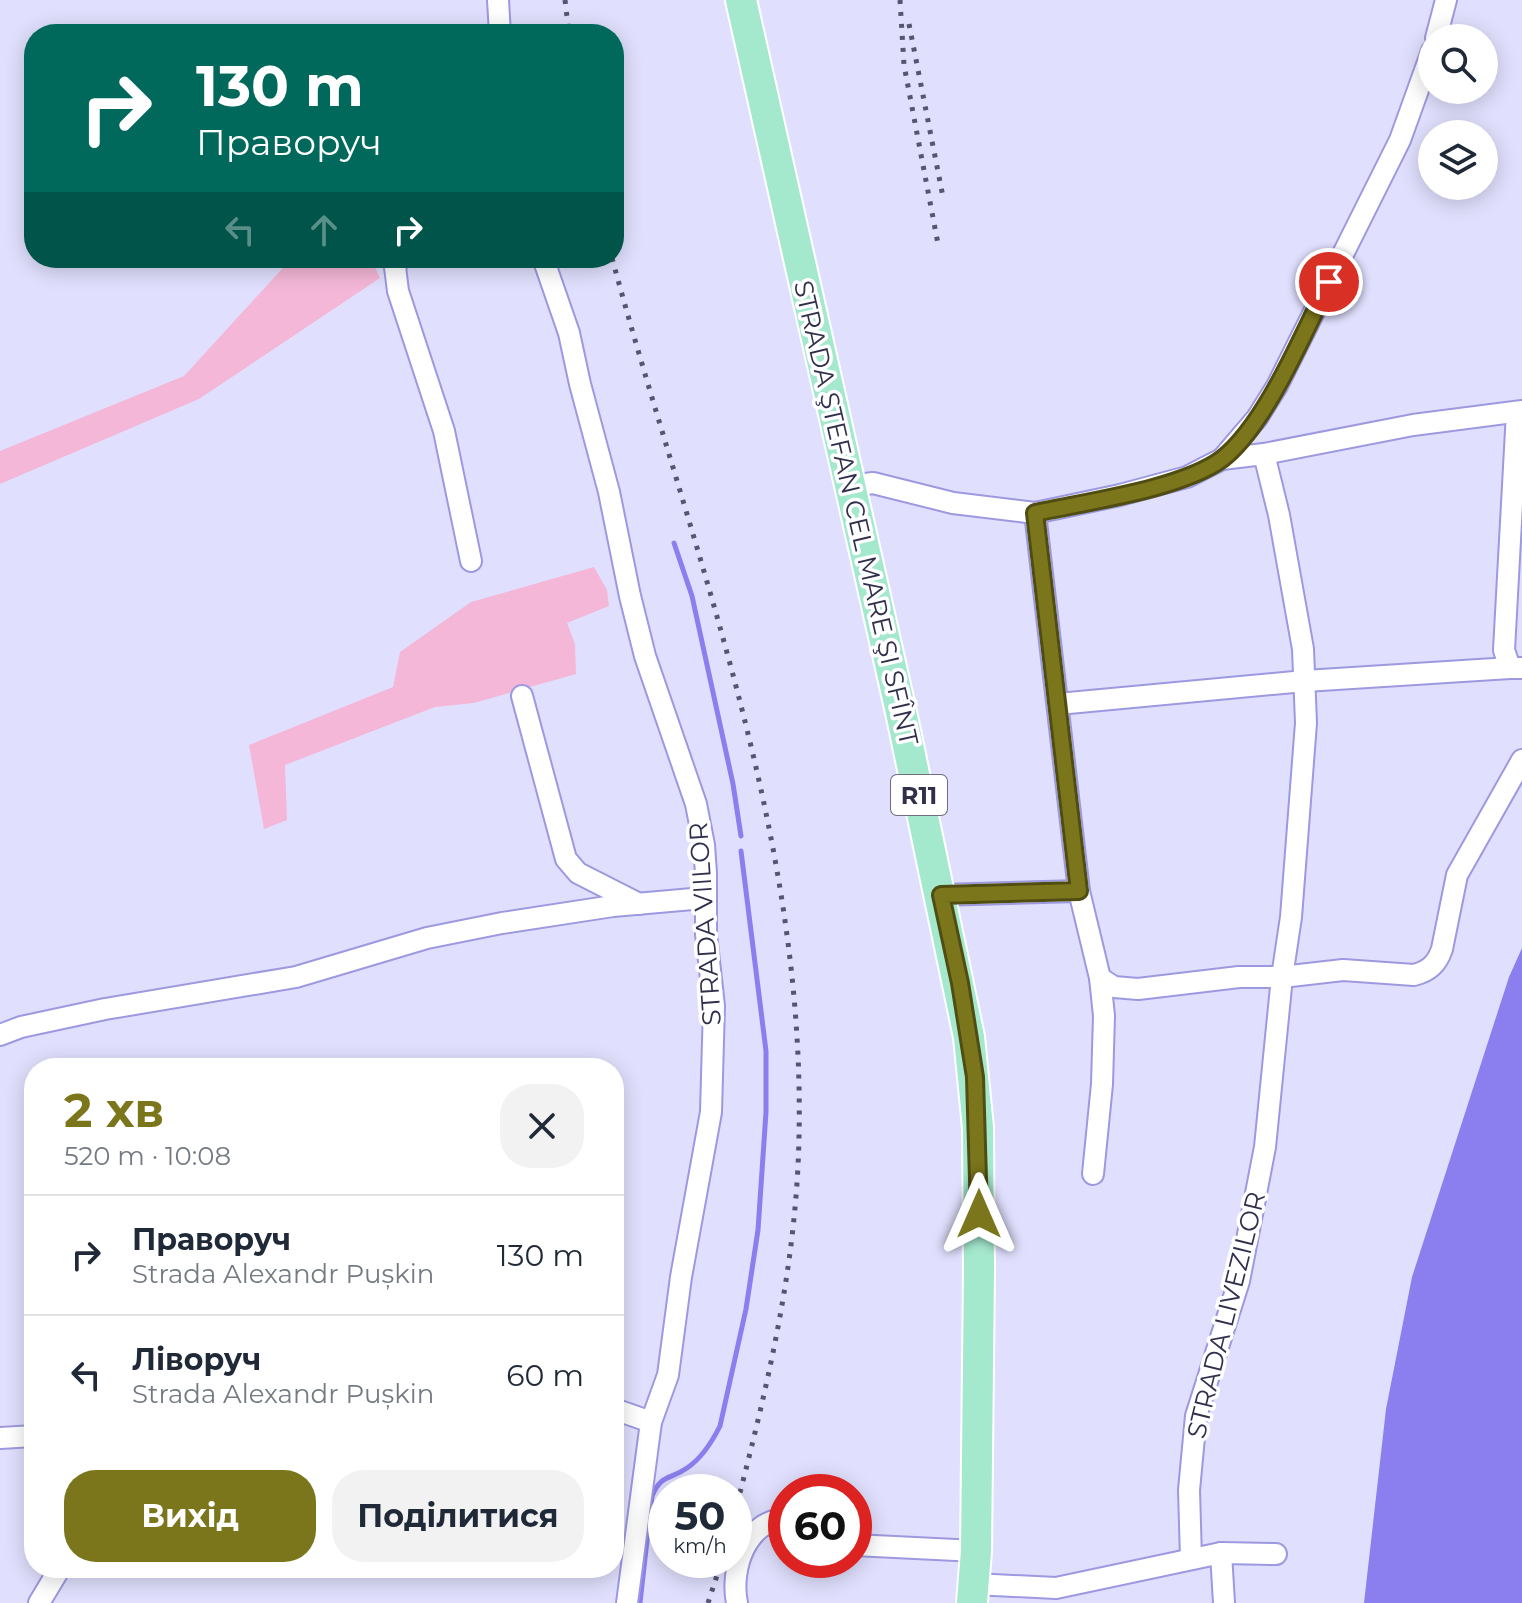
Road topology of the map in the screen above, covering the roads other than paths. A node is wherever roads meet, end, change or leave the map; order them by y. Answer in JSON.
{"nodes":[{"id":1,"x":498,"y":0,"type":"edge"},
{"id":2,"x":741,"y":0,"type":"edge"},
{"id":3,"x":1446,"y":0,"type":"edge"},
{"id":4,"x":499,"y":24,"type":"edge"},
{"id":5,"x":1440,"y":24,"type":"edge"},
{"id":6,"x":1418,"y":90,"type":"edge"},
{"id":7,"x":395,"y":268,"type":"edge"},
{"id":8,"x":546,"y":268,"type":"edge"},
{"id":9,"x":1519,"y":411,"type":"edge"},
{"id":10,"x":1264,"y":454,"type":"junction"},
{"id":11,"x":1222,"y":459,"type":"junction"},
{"id":12,"x":851,"y":486,"type":"junction"},
{"id":13,"x":1035,"y":513,"type":"junction"},
{"id":14,"x":471,"y":561,"type":"dead end"},
{"id":15,"x":1516,"y":668,"type":"edge"},
{"id":16,"x":1305,"y":681,"type":"junction"},
{"id":17,"x":522,"y":696,"type":"dead end"},
{"id":18,"x":1058,"y":704,"type":"junction"},
{"id":19,"x":1522,"y":760,"type":"edge"},
{"id":20,"x":1079,"y":891,"type":"junction"},
{"id":21,"x":941,"y":895,"type":"junction"},
{"id":22,"x":704,"y":898,"type":"junction"},
{"id":23,"x":639,"y":904,"type":"junction"},
{"id":24,"x":1282,"y":977,"type":"junction"},
{"id":25,"x":1100,"y":978,"type":"junction"},
{"id":26,"x":0,"y":1035,"type":"edge"},
{"id":27,"x":1093,"y":1174,"type":"dead end"},
{"id":28,"x":624,"y":1413,"type":"edge"},
{"id":29,"x":651,"y":1422,"type":"junction"},
{"id":30,"x":24,"y":1437,"type":"edge"},
{"id":31,"x":0,"y":1438,"type":"edge"},
{"id":32,"x":768,"y":1524,"type":"edge"},
{"id":33,"x":872,"y":1546,"type":"edge"},
{"id":34,"x":976,"y":1551,"type":"junction"},
{"id":35,"x":1221,"y":1553,"type":"junction"},
{"id":36,"x":1276,"y":1554,"type":"dead end"},
{"id":37,"x":1191,"y":1559,"type":"junction"},
{"id":38,"x":54,"y":1578,"type":"edge"},
{"id":39,"x":973,"y":1594,"type":"edge"},
{"id":40,"x":736,"y":1595,"type":"edge"},
{"id":41,"x":1056,"y":1595,"type":"edge"},
{"id":42,"x":39,"y":1603,"type":"edge"},
{"id":43,"x":627,"y":1603,"type":"edge"},
{"id":44,"x":1224,"y":1603,"type":"edge"}],
"edges":[{"from":1,"to":4,"type":"street"},
{"from":2,"to":12,"type":"main road","name":"STRADA ŞTEFAN CEL MARE ŞI SFÎNT","number":"R11"},
{"from":3,"to":5,"type":"street"},
{"from":6,"to":11,"type":"street"},
{"from":7,"to":14,"type":"street"},
{"from":8,"to":22,"type":"street","name":"STRADA VIILOR"},
{"from":9,"to":10,"type":"street"},
{"from":9,"to":15,"type":"street"},
{"from":10,"to":11,"type":"street"},
{"from":10,"to":16,"type":"street","name":"STRADA LIVEZILOR"},
{"from":11,"to":13,"type":"street"},
{"from":12,"to":13,"type":"street"},
{"from":12,"to":21,"type":"main road","name":"STRADA ŞTEFAN CEL MARE ŞI SFÎNT","number":"R11"},
{"from":13,"to":18,"type":"street"},
{"from":15,"to":16,"type":"street"},
{"from":16,"to":18,"type":"street"},
{"from":16,"to":24,"type":"street","name":"STRADA LIVEZILOR"},
{"from":17,"to":23,"type":"street"},
{"from":18,"to":20,"type":"street"},
{"from":19,"to":24,"type":"street"},
{"from":20,"to":21,"type":"street"},
{"from":20,"to":25,"type":"street"},
{"from":21,"to":34,"type":"main road","name":"STRADA ŞTEFAN CEL MARE ŞI SFÎNT","number":"R11"},
{"from":22,"to":23,"type":"street"},
{"from":22,"to":29,"type":"street","name":"STRADA VIILOR"},
{"from":23,"to":26,"type":"street"},
{"from":24,"to":25,"type":"street"},
{"from":24,"to":37,"type":"street","name":"STRADA LIVEZILOR"},
{"from":25,"to":27,"type":"street"},
{"from":28,"to":29,"type":"street"},
{"from":29,"to":43,"type":"street","name":"STRADA VIILOR"},
{"from":30,"to":31,"type":"street"},
{"from":32,"to":40,"type":"street"},
{"from":33,"to":34,"type":"street"},
{"from":34,"to":39,"type":"main road","name":"STRADA ŞTEFAN CEL MARE ŞI SFÎNT","number":"R11"},
{"from":35,"to":36,"type":"street"},
{"from":35,"to":37,"type":"street"},
{"from":35,"to":44,"type":"street"},
{"from":37,"to":41,"type":"street"},
{"from":38,"to":42,"type":"street"},
{"from":39,"to":41,"type":"street"}]}
